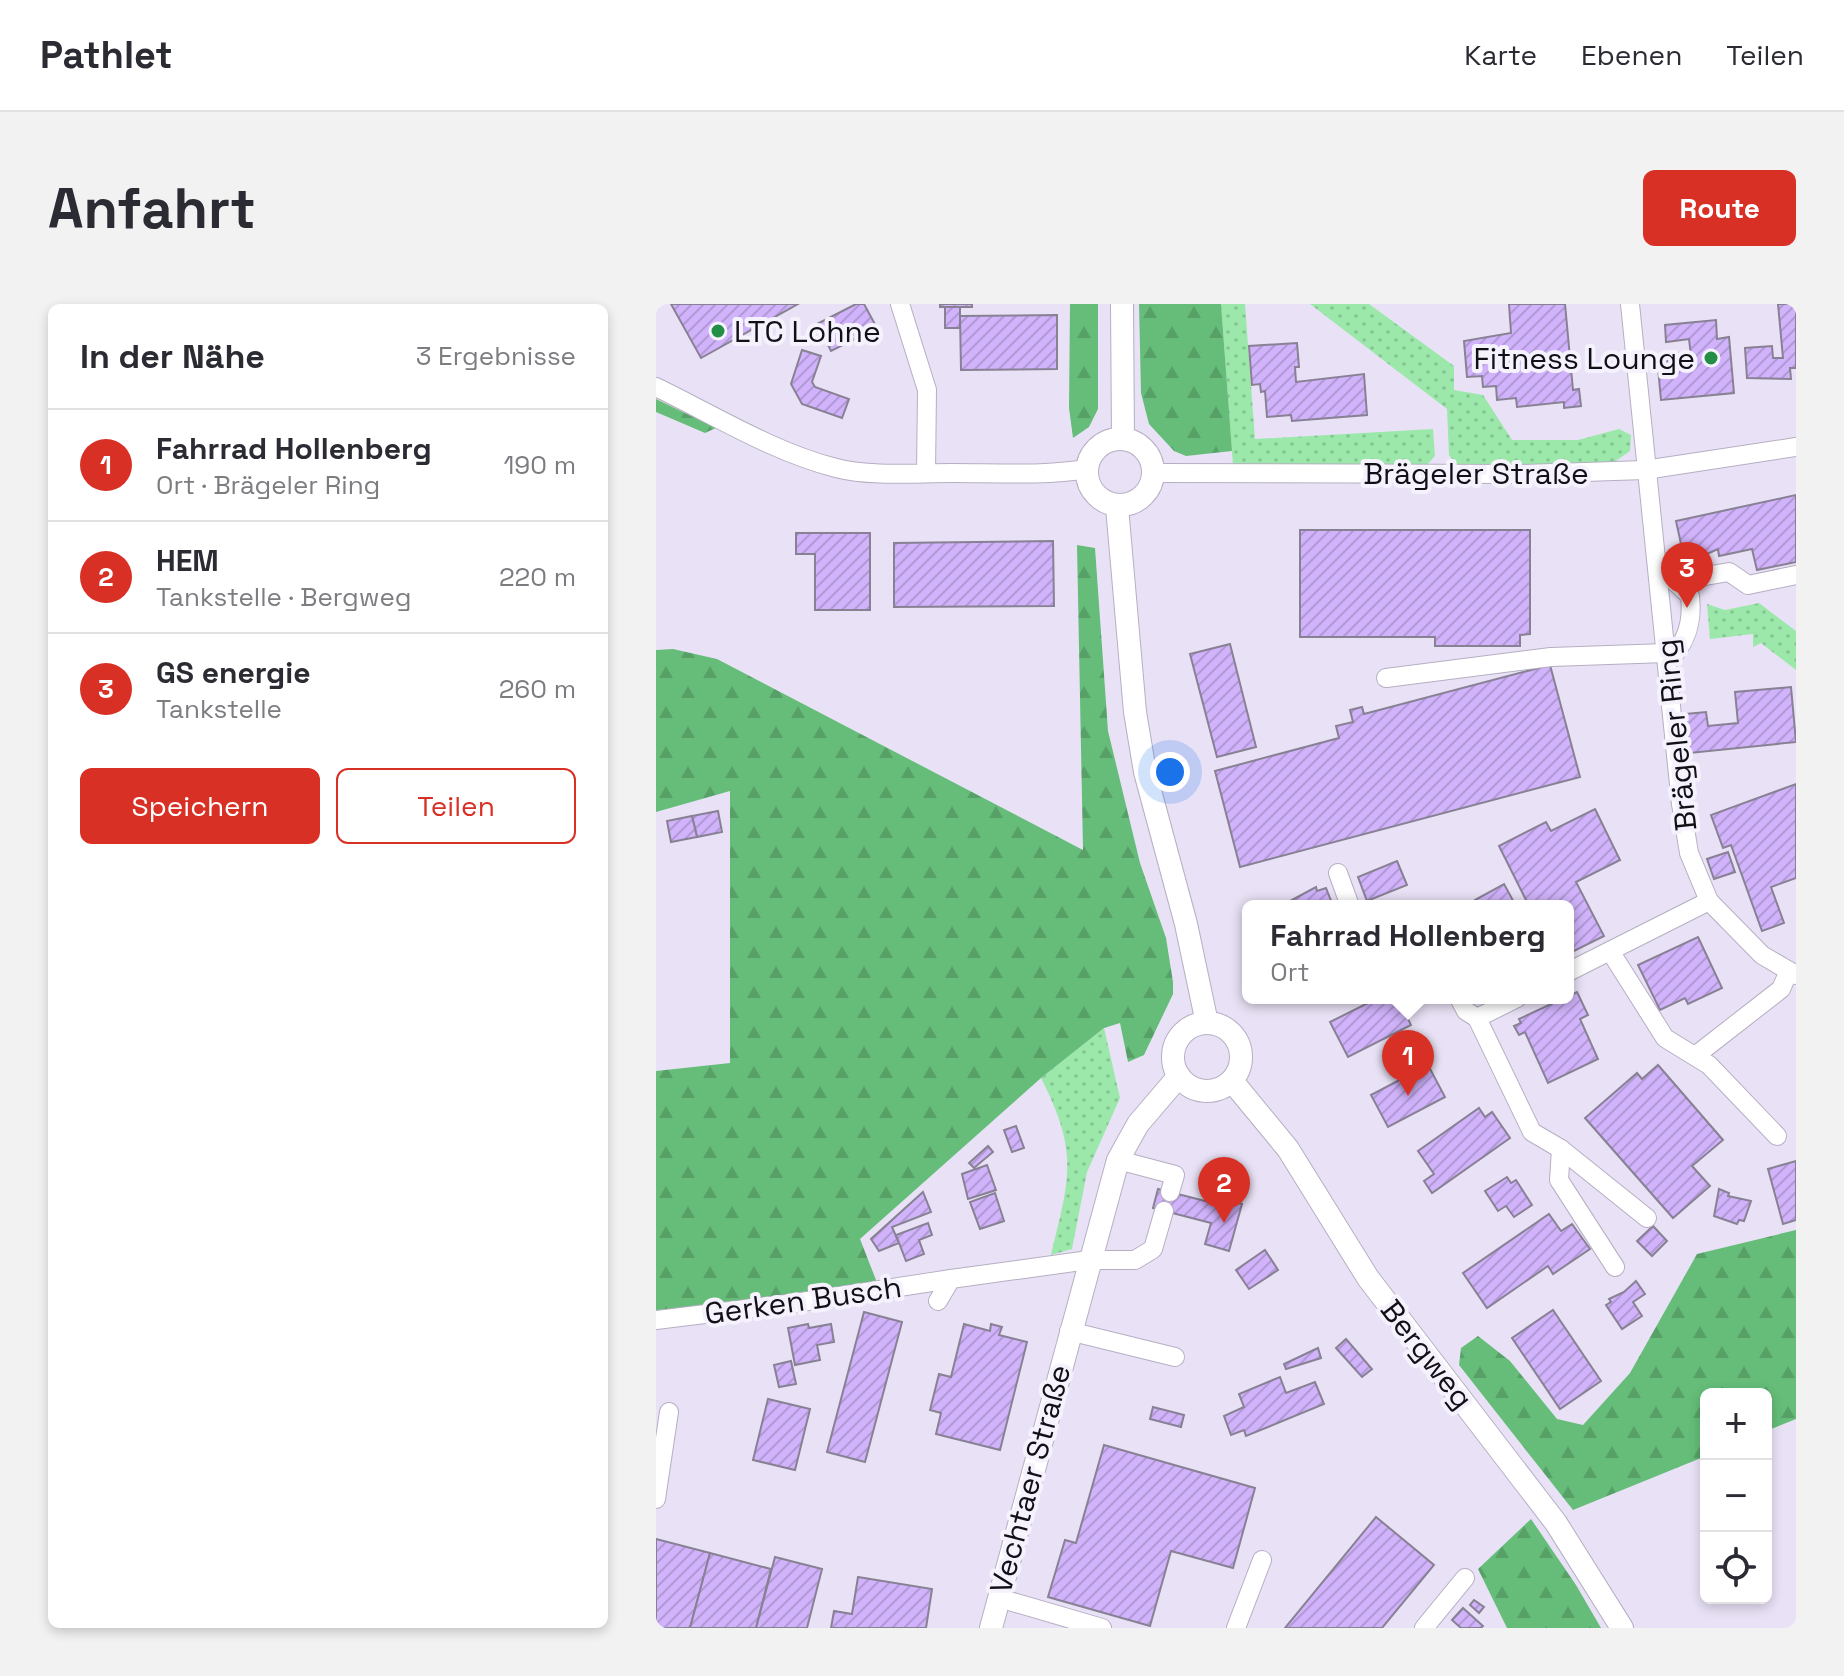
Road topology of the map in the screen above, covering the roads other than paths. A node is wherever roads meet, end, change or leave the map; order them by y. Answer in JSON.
{"nodes":[{"id":1,"x":900,"y":304,"type":"edge"},
{"id":2,"x":1122,"y":304,"type":"edge"},
{"id":3,"x":1630,"y":304,"type":"edge"},
{"id":4,"x":656,"y":387,"type":"edge"},
{"id":5,"x":1123,"y":439,"type":"junction"},
{"id":6,"x":1796,"y":447,"type":"edge"},
{"id":7,"x":1087,"y":469,"type":"junction"},
{"id":8,"x":1645,"y":470,"type":"junction"},
{"id":9,"x":926,"y":473,"type":"junction"},
{"id":10,"x":1154,"y":473,"type":"junction"},
{"id":11,"x":1117,"y":507,"type":"junction"},
{"id":12,"x":1658,"y":569,"type":"junction"},
{"id":13,"x":1796,"y":575,"type":"edge"},
{"id":14,"x":1679,"y":584,"type":"junction"},
{"id":15,"x":1666,"y":657,"type":"junction"},
{"id":16,"x":1386,"y":678,"type":"dead end"},
{"id":17,"x":1338,"y":873,"type":"dead end"},
{"id":18,"x":1348,"y":900,"type":"edge"},
{"id":19,"x":1709,"y":901,"type":"junction"},
{"id":20,"x":1610,"y":951,"type":"junction"},
{"id":21,"x":1574,"y":969,"type":"edge"},
{"id":22,"x":1792,"y":973,"type":"edge"},
{"id":23,"x":1462,"y":1004,"type":"edge"},
{"id":24,"x":1505,"y":1004,"type":"edge"},
{"id":25,"x":1477,"y":1018,"type":"junction"},
{"id":26,"x":1207,"y":1023,"type":"junction"},
{"id":27,"x":1695,"y":1056,"type":"junction"},
{"id":28,"x":1179,"y":1076,"type":"junction"},
{"id":29,"x":1232,"y":1081,"type":"junction"},
{"id":30,"x":1777,"y":1136,"type":"dead end"},
{"id":31,"x":1561,"y":1149,"type":"junction"},
{"id":32,"x":1118,"y":1160,"type":"junction"},
{"id":33,"x":1170,"y":1192,"type":"dead end"},
{"id":34,"x":1164,"y":1211,"type":"dead end"},
{"id":35,"x":1647,"y":1218,"type":"dead end"},
{"id":36,"x":1089,"y":1260,"type":"junction"},
{"id":37,"x":1615,"y":1267,"type":"dead end"},
{"id":38,"x":951,"y":1279,"type":"junction"},
{"id":39,"x":938,"y":1301,"type":"dead end"},
{"id":40,"x":656,"y":1320,"type":"edge"},
{"id":41,"x":1069,"y":1331,"type":"junction"},
{"id":42,"x":1175,"y":1357,"type":"dead end"},
{"id":43,"x":669,"y":1412,"type":"dead end"},
{"id":44,"x":656,"y":1499,"type":"edge"},
{"id":45,"x":1262,"y":1560,"type":"dead end"},
{"id":46,"x":1465,"y":1578,"type":"dead end"},
{"id":47,"x":999,"y":1598,"type":"junction"},
{"id":48,"x":991,"y":1628,"type":"edge"},
{"id":49,"x":1102,"y":1628,"type":"edge"},
{"id":50,"x":1236,"y":1628,"type":"edge"},
{"id":51,"x":1424,"y":1628,"type":"edge"},
{"id":52,"x":1622,"y":1628,"type":"edge"}],
"edges":[{"from":1,"to":9,"type":"street"},
{"from":2,"to":5,"type":"main road"},
{"from":3,"to":8,"type":"street","name":"Brägeler Ring"},
{"from":4,"to":9,"type":"street"},
{"from":5,"to":7,"type":"main road"},
{"from":5,"to":10,"type":"main road"},
{"from":6,"to":8,"type":"street","name":"Brägeler Straße"},
{"from":7,"to":9,"type":"street"},
{"from":7,"to":11,"type":"main road"},
{"from":8,"to":10,"type":"street","name":"Brägeler Straße"},
{"from":8,"to":12,"type":"street","name":"Brägeler Ring"},
{"from":10,"to":11,"type":"main road"},
{"from":11,"to":26,"type":"main road"},
{"from":12,"to":14,"type":"street"},
{"from":12,"to":15,"type":"street","name":"Brägeler Ring"},
{"from":13,"to":14,"type":"street"},
{"from":14,"to":15,"type":"street"},
{"from":15,"to":16,"type":"street"},
{"from":15,"to":19,"type":"street","name":"Brägeler Ring"},
{"from":17,"to":18,"type":"street"},
{"from":19,"to":20,"type":"street"},
{"from":19,"to":22,"type":"street","name":"Brägeler Ring"},
{"from":20,"to":21,"type":"street"},
{"from":20,"to":27,"type":"street"},
{"from":22,"to":27,"type":"street"},
{"from":23,"to":25,"type":"street"},
{"from":24,"to":25,"type":"street"},
{"from":25,"to":31,"type":"street"},
{"from":26,"to":28,"type":"main road"},
{"from":26,"to":29,"type":"main road"},
{"from":27,"to":30,"type":"street"},
{"from":28,"to":29,"type":"main road"},
{"from":28,"to":32,"type":"main road","name":"Vechtaer Straße"},
{"from":29,"to":52,"type":"main road","name":"Bergweg"},
{"from":31,"to":35,"type":"street"},
{"from":31,"to":37,"type":"street"},
{"from":32,"to":33,"type":"street"},
{"from":32,"to":36,"type":"main road","name":"Vechtaer Straße"},
{"from":34,"to":36,"type":"street","name":"Gerken Busch"},
{"from":36,"to":38,"type":"street","name":"Gerken Busch"},
{"from":36,"to":41,"type":"main road","name":"Vechtaer Straße"},
{"from":38,"to":39,"type":"street","name":"Gerken Busch"},
{"from":38,"to":40,"type":"street","name":"Gerken Busch"},
{"from":41,"to":42,"type":"street","name":"Vechtaer Straße"},
{"from":41,"to":47,"type":"main road","name":"Vechtaer Straße"},
{"from":43,"to":44,"type":"street"},
{"from":45,"to":50,"type":"street"},
{"from":46,"to":51,"type":"street"},
{"from":47,"to":48,"type":"main road","name":"Vechtaer Straße"},
{"from":47,"to":49,"type":"street"}]}
